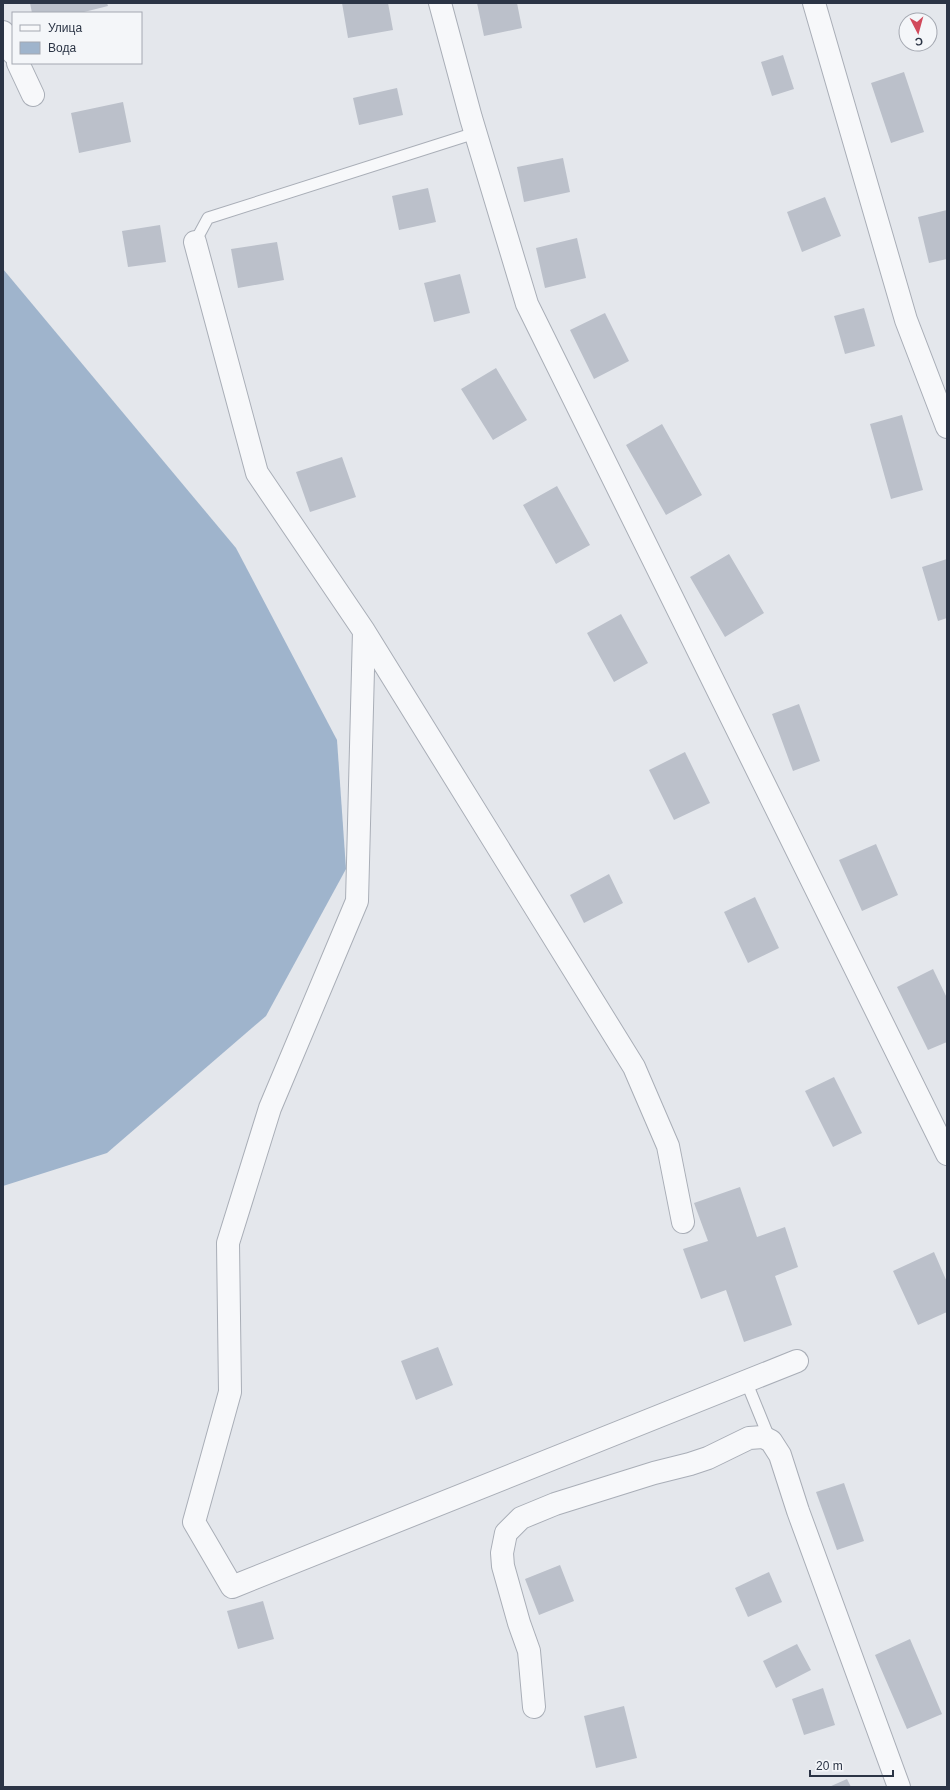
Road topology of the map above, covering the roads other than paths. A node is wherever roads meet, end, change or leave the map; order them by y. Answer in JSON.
{"nodes":[{"id":1,"x":440,"y":3,"type":"edge"},
{"id":2,"x":814,"y":3,"type":"edge"},
{"id":3,"x":3,"y":32,"type":"edge"},
{"id":4,"x":12,"y":51,"type":"edge"},
{"id":5,"x":18,"y":64,"type":"edge"},
{"id":6,"x":33,"y":95,"type":"dead end"},
{"id":7,"x":475,"y":133,"type":"junction"},
{"id":8,"x":195,"y":242,"type":"joint"},
{"id":9,"x":947,"y":427,"type":"edge"},
{"id":10,"x":364,"y":631,"type":"junction"},
{"id":11,"x":947,"y":1154,"type":"edge"},
{"id":12,"x":683,"y":1222,"type":"dead end"},
{"id":13,"x":797,"y":1361,"type":"dead end"},
{"id":14,"x":746,"y":1381,"type":"junction"},
{"id":15,"x":771,"y":1441,"type":"junction"},
{"id":16,"x":534,"y":1707,"type":"dead end"},
{"id":17,"x":899,"y":1787,"type":"edge"}],
"edges":[{"from":1,"to":7,"type":"street"},
{"from":2,"to":9,"type":"street"},
{"from":3,"to":4,"type":"street"},
{"from":5,"to":6,"type":"street"},
{"from":7,"to":8,"type":"lane"},
{"from":7,"to":11,"type":"street"},
{"from":8,"to":10,"type":"street"},
{"from":10,"to":12,"type":"street"},
{"from":10,"to":14,"type":"street"},
{"from":13,"to":14,"type":"street"},
{"from":14,"to":15,"type":"lane"},
{"from":15,"to":16,"type":"street"},
{"from":15,"to":17,"type":"street"}]}
